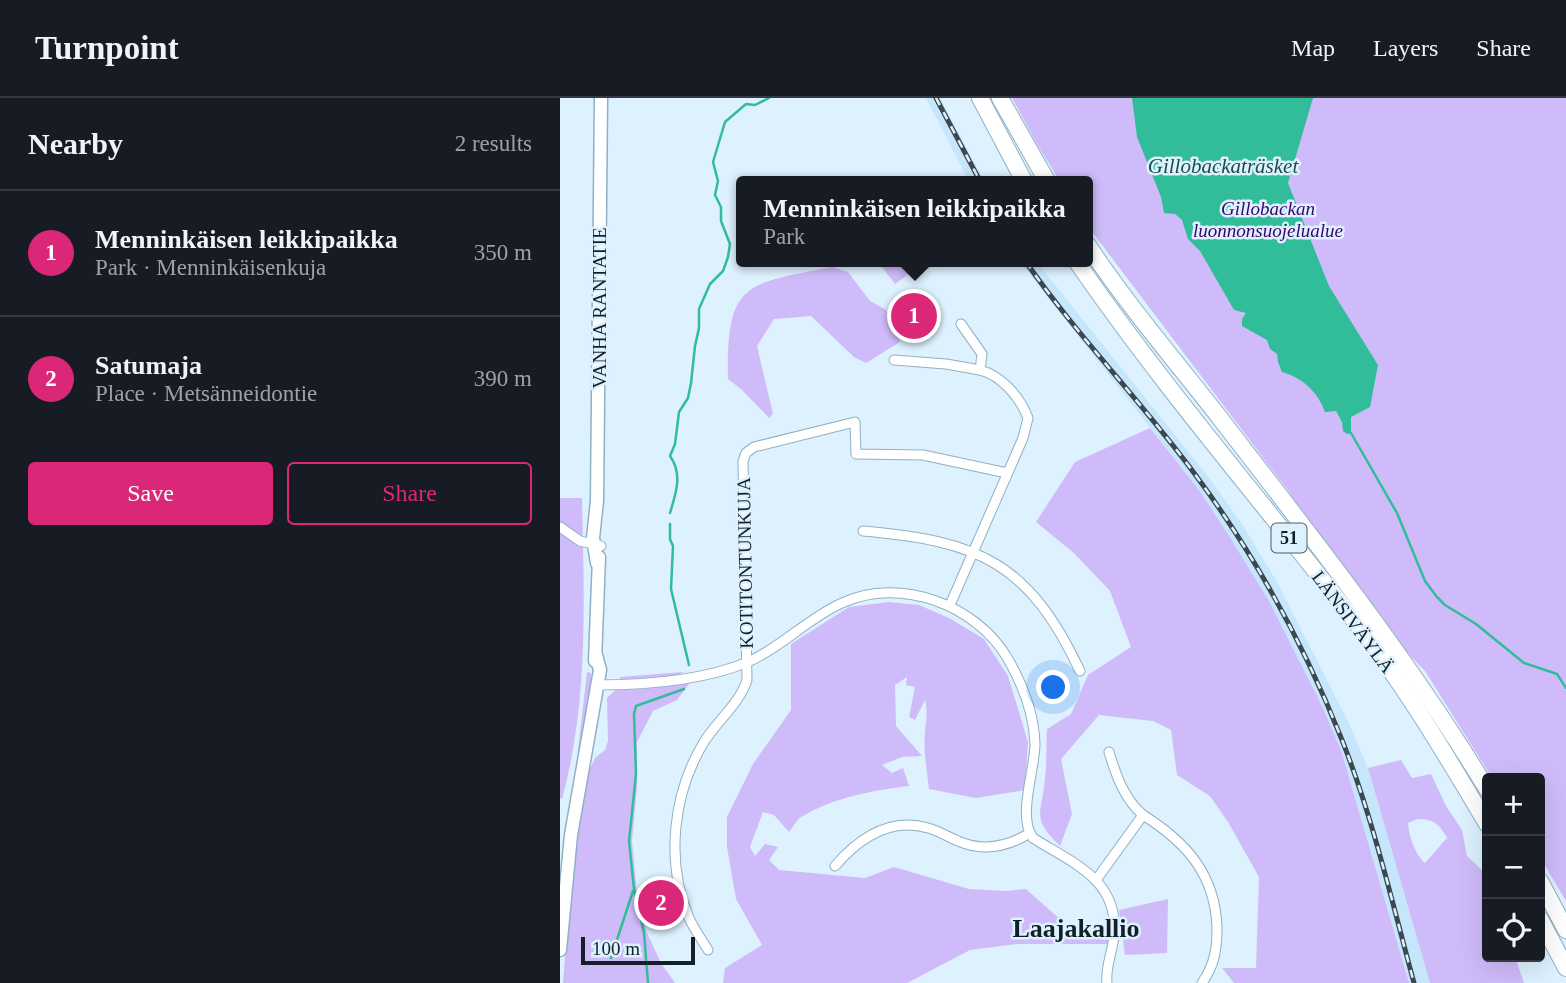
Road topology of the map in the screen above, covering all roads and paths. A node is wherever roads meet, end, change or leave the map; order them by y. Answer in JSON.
{"nodes":[{"id":1,"x":601,"y":98,"type":"edge"},
{"id":2,"x":980,"y":98,"type":"edge"},
{"id":3,"x":1000,"y":98,"type":"edge"},
{"id":4,"x":1021,"y":176,"type":"edge"},
{"id":5,"x":1044,"y":176,"type":"edge"},
{"id":6,"x":1093,"y":252,"type":"edge"},
{"id":7,"x":1081,"y":267,"type":"edge"},
{"id":8,"x":961,"y":324,"type":"dead end"},
{"id":9,"x":901,"y":357,"type":"dead end"},
{"id":10,"x":980,"y":370,"type":"junction"},
{"id":11,"x":1007,"y":473,"type":"junction"},
{"id":12,"x":560,"y":527,"type":"edge"},
{"id":13,"x":863,"y":531,"type":"dead end"},
{"id":14,"x":597,"y":546,"type":"junction"},
{"id":15,"x":972,"y":551,"type":"junction"},
{"id":16,"x":950,"y":605,"type":"junction"},
{"id":17,"x":747,"y":662,"type":"junction"},
{"id":18,"x":1080,"y":671,"type":"dead end"},
{"id":19,"x":596,"y":685,"type":"junction"},
{"id":20,"x":1109,"y":752,"type":"dead end"},
{"id":21,"x":1482,"y":780,"type":"edge"},
{"id":22,"x":1143,"y":815,"type":"junction"},
{"id":23,"x":1482,"y":816,"type":"edge"},
{"id":24,"x":1030,"y":833,"type":"junction"},
{"id":25,"x":835,"y":866,"type":"dead end"},
{"id":26,"x":1096,"y":880,"type":"junction"},
{"id":27,"x":1545,"y":890,"type":"edge"},
{"id":28,"x":1545,"y":928,"type":"edge"},
{"id":29,"x":1566,"y":930,"type":"edge"},
{"id":30,"x":560,"y":950,"type":"edge"},
{"id":31,"x":708,"y":950,"type":"dead end"},
{"id":32,"x":1566,"y":968,"type":"edge"},
{"id":33,"x":1107,"y":983,"type":"edge"},
{"id":34,"x":1202,"y":983,"type":"edge"}],
"edges":[{"from":1,"to":14,"type":"main road","name":"VANHA RANTATIE"},
{"from":2,"to":4,"type":"highway"},
{"from":3,"to":5,"type":"highway"},
{"from":6,"to":21,"type":"highway","name":"LÄNSIVÄYLÄ","number":"51"},
{"from":7,"to":23,"type":"highway","name":"LÄNSIVÄYLÄ","number":"51"},
{"from":8,"to":10,"type":"street"},
{"from":9,"to":10,"type":"street"},
{"from":10,"to":11,"type":"street"},
{"from":11,"to":15,"type":"street"},
{"from":11,"to":17,"type":"street","name":"KOTITONTUNKUJA"},
{"from":12,"to":14,"type":"street"},
{"from":13,"to":15,"type":"street"},
{"from":14,"to":19,"type":"main road","name":"VANHA RANTATIE"},
{"from":15,"to":16,"type":"street"},
{"from":15,"to":18,"type":"street"},
{"from":16,"to":17,"type":"street"},
{"from":16,"to":24,"type":"street"},
{"from":17,"to":19,"type":"street"},
{"from":17,"to":31,"type":"street"},
{"from":19,"to":30,"type":"main road","name":"VANHA RANTATIE"},
{"from":20,"to":22,"type":"street"},
{"from":22,"to":26,"type":"street"},
{"from":22,"to":34,"type":"street"},
{"from":24,"to":25,"type":"street"},
{"from":24,"to":26,"type":"street"},
{"from":26,"to":33,"type":"street"},
{"from":27,"to":29,"type":"highway"},
{"from":28,"to":32,"type":"highway"}]}
